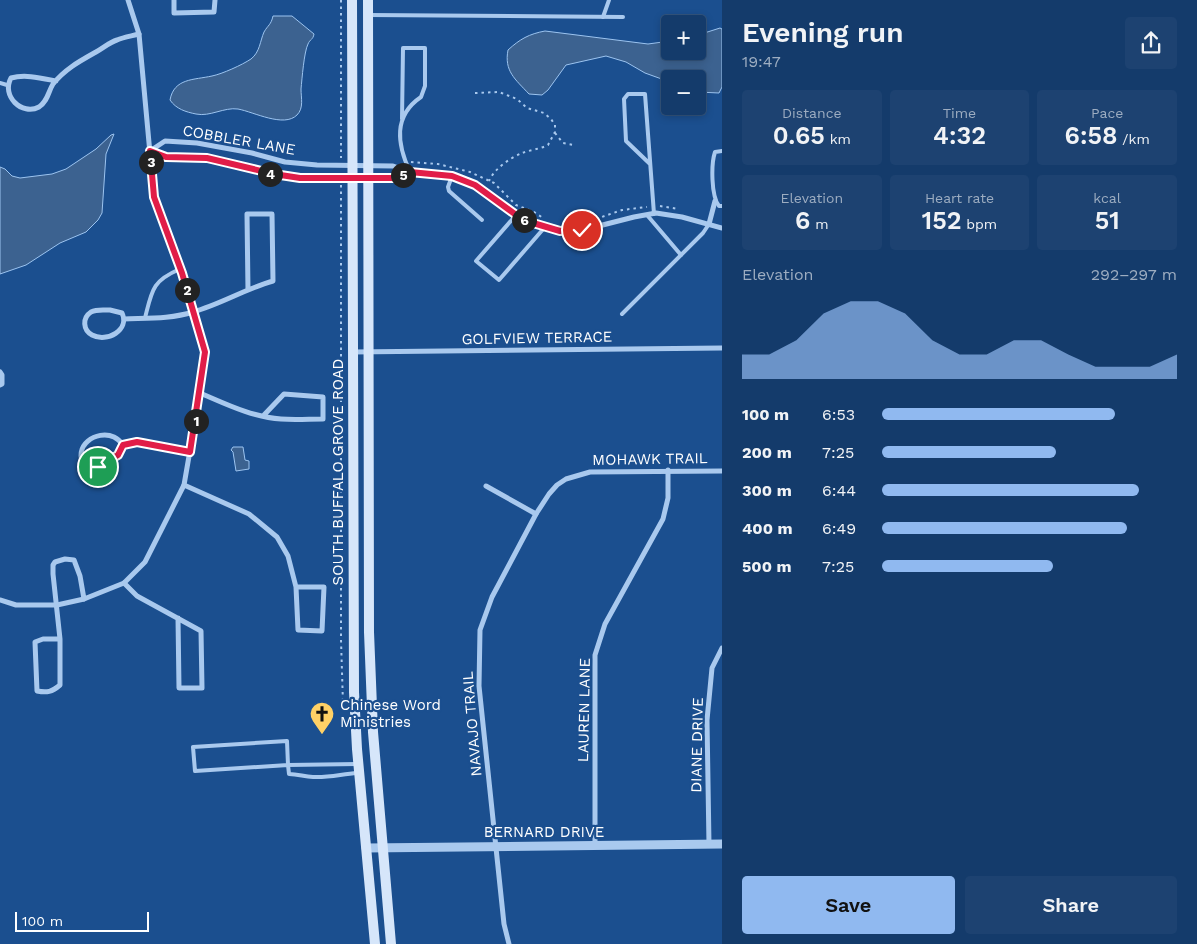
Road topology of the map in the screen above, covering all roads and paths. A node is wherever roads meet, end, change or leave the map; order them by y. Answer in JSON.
{"nodes":[{"id":1,"x":128,"y":0,"type":"edge"},
{"id":2,"x":174,"y":0,"type":"edge"},
{"id":3,"x":215,"y":0,"type":"edge"},
{"id":4,"x":341,"y":0,"type":"edge"},
{"id":5,"x":352,"y":0,"type":"edge"},
{"id":6,"x":368,"y":0,"type":"edge"},
{"id":7,"x":609,"y":0,"type":"edge"},
{"id":8,"x":368,"y":15,"type":"junction"},
{"id":9,"x":603,"y":17,"type":"junction"},
{"id":10,"x":623,"y":17,"type":"dead end"},
{"id":11,"x":139,"y":34,"type":"junction"},
{"id":12,"x":56,"y":81,"type":"junction"},
{"id":13,"x":0,"y":83,"type":"edge"},
{"id":14,"x":7,"y":84,"type":"junction"},
{"id":15,"x":474,"y":93,"type":"dead end"},
{"id":16,"x":402,"y":119,"type":"junction"},
{"id":17,"x":555,"y":132,"type":"junction"},
{"id":18,"x":574,"y":145,"type":"dead end"},
{"id":19,"x":150,"y":151,"type":"junction"},
{"id":20,"x":722,"y":151,"type":"edge"},
{"id":21,"x":405,"y":162,"type":"junction"},
{"id":22,"x":354,"y":164,"type":"junction"},
{"id":23,"x":650,"y":164,"type":"junction"},
{"id":24,"x":410,"y":172,"type":"junction"},
{"id":25,"x":452,"y":176,"type":"junction"},
{"id":26,"x":355,"y":179,"type":"junction"},
{"id":27,"x":489,"y":181,"type":"junction"},
{"id":28,"x":715,"y":201,"type":"junction"},
{"id":29,"x":653,"y":206,"type":"junction"},
{"id":30,"x":722,"y":206,"type":"edge"},
{"id":31,"x":686,"y":212,"type":"dead end"},
{"id":32,"x":651,"y":214,"type":"junction"},
{"id":33,"x":516,"y":215,"type":"junction"},
{"id":34,"x":482,"y":220,"type":"dead end"},
{"id":35,"x":547,"y":220,"type":"dead end"},
{"id":36,"x":592,"y":220,"type":"dead end"},
{"id":37,"x":709,"y":224,"type":"junction"},
{"id":38,"x":545,"y":227,"type":"junction"},
{"id":39,"x":722,"y":228,"type":"edge"},
{"id":40,"x":681,"y":255,"type":"junction"},
{"id":41,"x":180,"y":269,"type":"junction"},
{"id":42,"x":248,"y":290,"type":"junction"},
{"id":43,"x":193,"y":312,"type":"junction"},
{"id":44,"x":622,"y":314,"type":"dead end"},
{"id":45,"x":145,"y":318,"type":"junction"},
{"id":46,"x":124,"y":319,"type":"junction"},
{"id":47,"x":722,"y":348,"type":"edge"},
{"id":48,"x":352,"y":352,"type":"junction"},
{"id":49,"x":369,"y":352,"type":"junction"},
{"id":50,"x":0,"y":372,"type":"edge"},
{"id":51,"x":0,"y":385,"type":"edge"},
{"id":52,"x":200,"y":393,"type":"junction"},
{"id":53,"x":264,"y":415,"type":"junction"},
{"id":54,"x":123,"y":445,"type":"junction"},
{"id":55,"x":190,"y":452,"type":"junction"},
{"id":56,"x":668,"y":470,"type":"junction"},
{"id":57,"x":722,"y":471,"type":"edge"},
{"id":58,"x":184,"y":485,"type":"junction"},
{"id":59,"x":486,"y":486,"type":"dead end"},
{"id":60,"x":536,"y":514,"type":"junction"},
{"id":61,"x":124,"y":583,"type":"junction"},
{"id":62,"x":296,"y":587,"type":"junction"},
{"id":63,"x":84,"y":599,"type":"junction"},
{"id":64,"x":0,"y":600,"type":"edge"},
{"id":65,"x":57,"y":605,"type":"junction"},
{"id":66,"x":178,"y":618,"type":"junction"},
{"id":67,"x":60,"y":639,"type":"junction"},
{"id":68,"x":722,"y":648,"type":"edge"},
{"id":69,"x":343,"y":704,"type":"dead end"},
{"id":70,"x":288,"y":765,"type":"junction"},
{"id":71,"x":359,"y":768,"type":"junction"},
{"id":72,"x":709,"y":844,"type":"junction"},
{"id":73,"x":722,"y":844,"type":"edge"},
{"id":74,"x":497,"y":846,"type":"junction"},
{"id":75,"x":596,"y":846,"type":"junction"},
{"id":76,"x":366,"y":848,"type":"junction"},
{"id":77,"x":383,"y":848,"type":"junction"},
{"id":78,"x":375,"y":944,"type":"edge"},
{"id":79,"x":391,"y":944,"type":"edge"},
{"id":80,"x":509,"y":944,"type":"edge"}],
"edges":[{"from":1,"to":11,"type":"street"},
{"from":2,"to":3,"type":"street"},
{"from":4,"to":22,"type":"path"},
{"from":5,"to":22,"type":"main road","name":"SOUTH BUFFALO GROVE ROAD"},
{"from":6,"to":8,"type":"main road","name":"SOUTH BUFFALO GROVE ROAD"},
{"from":7,"to":9,"type":"lane"},
{"from":8,"to":9,"type":"lane"},
{"from":8,"to":22,"type":"main road","name":"SOUTH BUFFALO GROVE ROAD"},
{"from":9,"to":10,"type":"lane"},
{"from":11,"to":12,"type":"street"},
{"from":11,"to":19,"type":"street"},
{"from":12,"to":14,"type":"street"},
{"from":12,"to":14,"type":"street"},
{"from":13,"to":14,"type":"lane"},
{"from":15,"to":17,"type":"path"},
{"from":16,"to":16,"type":"lane"},
{"from":16,"to":21,"type":"lane"},
{"from":17,"to":18,"type":"path"},
{"from":17,"to":27,"type":"path"},
{"from":19,"to":22,"type":"street","name":"COBBLER LANE"},
{"from":19,"to":26,"type":"street","name":"COBBLER LANE"},
{"from":19,"to":41,"type":"street"},
{"from":20,"to":28,"type":"lane"},
{"from":21,"to":24,"type":"lane"},
{"from":21,"to":27,"type":"path"},
{"from":22,"to":24,"type":"street","name":"COBBLER LANE"},
{"from":22,"to":26,"type":"main road","name":"SOUTH BUFFALO GROVE ROAD"},
{"from":22,"to":26,"type":"main road","name":"SOUTH BUFFALO GROVE ROAD"},
{"from":23,"to":23,"type":"lane"},
{"from":23,"to":29,"type":"lane"},
{"from":24,"to":25,"type":"street"},
{"from":24,"to":26,"type":"street","name":"COBBLER LANE"},
{"from":25,"to":33,"type":"street"},
{"from":25,"to":34,"type":"lane"},
{"from":26,"to":48,"type":"main road","name":"SOUTH BUFFALO GROVE ROAD"},
{"from":26,"to":49,"type":"main road","name":"SOUTH BUFFALO GROVE ROAD"},
{"from":26,"to":69,"type":"path"},
{"from":27,"to":35,"type":"path"},
{"from":28,"to":30,"type":"lane"},
{"from":28,"to":37,"type":"street"},
{"from":29,"to":31,"type":"path"},
{"from":29,"to":32,"type":"lane"},
{"from":29,"to":36,"type":"path"},
{"from":32,"to":37,"type":"street"},
{"from":32,"to":38,"type":"street"},
{"from":32,"to":40,"type":"lane"},
{"from":33,"to":38,"type":"street"},
{"from":33,"to":38,"type":"lane"},
{"from":37,"to":39,"type":"street"},
{"from":37,"to":40,"type":"lane"},
{"from":40,"to":44,"type":"lane"},
{"from":41,"to":43,"type":"street"},
{"from":41,"to":45,"type":"lane"},
{"from":42,"to":42,"type":"street"},
{"from":42,"to":43,"type":"street"},
{"from":43,"to":45,"type":"street"},
{"from":43,"to":52,"type":"street"},
{"from":45,"to":46,"type":"street"},
{"from":46,"to":46,"type":"street"},
{"from":47,"to":49,"type":"street","name":"GOLFVIEW TERRACE"},
{"from":48,"to":49,"type":"street","name":"GOLFVIEW TERRACE"},
{"from":48,"to":71,"type":"main road","name":"SOUTH BUFFALO GROVE ROAD"},
{"from":49,"to":77,"type":"main road","name":"SOUTH BUFFALO GROVE ROAD"},
{"from":50,"to":51,"type":"street"},
{"from":52,"to":53,"type":"street"},
{"from":52,"to":55,"type":"street"},
{"from":53,"to":53,"type":"street"},
{"from":54,"to":54,"type":"street"},
{"from":54,"to":55,"type":"street"},
{"from":55,"to":58,"type":"street"},
{"from":56,"to":57,"type":"street","name":"MOHAWK TRAIL"},
{"from":56,"to":60,"type":"street","name":"MOHAWK TRAIL"},
{"from":56,"to":75,"type":"street","name":"LAUREN LANE"},
{"from":58,"to":61,"type":"street"},
{"from":58,"to":62,"type":"street"},
{"from":59,"to":60,"type":"street"},
{"from":60,"to":74,"type":"street","name":"NAVAJO TRAIL"},
{"from":61,"to":63,"type":"street"},
{"from":61,"to":66,"type":"street"},
{"from":62,"to":62,"type":"street"},
{"from":63,"to":65,"type":"street"},
{"from":63,"to":65,"type":"street"},
{"from":64,"to":65,"type":"street"},
{"from":65,"to":67,"type":"street"},
{"from":66,"to":66,"type":"street"},
{"from":67,"to":67,"type":"street"},
{"from":68,"to":72,"type":"street","name":"DIANE DRIVE"},
{"from":70,"to":70,"type":"lane"},
{"from":70,"to":71,"type":"lane"},
{"from":70,"to":71,"type":"lane"},
{"from":71,"to":76,"type":"main road","name":"SOUTH BUFFALO GROVE ROAD"},
{"from":72,"to":73,"type":"street","name":"BERNARD DRIVE"},
{"from":72,"to":75,"type":"street","name":"BERNARD DRIVE"},
{"from":74,"to":75,"type":"street","name":"BERNARD DRIVE"},
{"from":74,"to":77,"type":"street","name":"BERNARD DRIVE"},
{"from":74,"to":80,"type":"street","name":"NAVAJO TRAIL"},
{"from":76,"to":77,"type":"street","name":"BERNARD DRIVE"},
{"from":76,"to":78,"type":"main road","name":"SOUTH BUFFALO GROVE ROAD"},
{"from":77,"to":79,"type":"main road","name":"SOUTH BUFFALO GROVE ROAD"}]}
